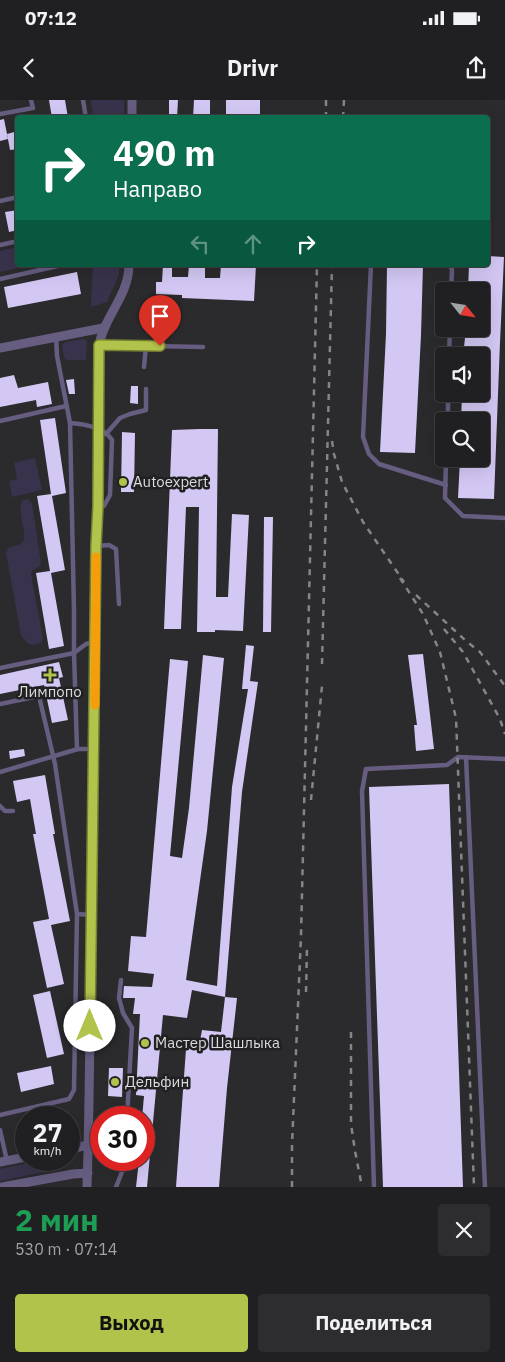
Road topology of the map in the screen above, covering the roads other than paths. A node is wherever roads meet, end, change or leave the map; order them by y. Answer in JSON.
{"nodes":[{"id":1,"x":31,"y":100,"type":"edge"},
{"id":2,"x":83,"y":100,"type":"edge"},
{"id":3,"x":132,"y":100,"type":"edge"},
{"id":4,"x":0,"y":114,"type":"edge"},
{"id":5,"x":86,"y":115,"type":"edge"},
{"id":6,"x":132,"y":115,"type":"edge"},
{"id":7,"x":15,"y":198,"type":"edge"},
{"id":8,"x":0,"y":201,"type":"edge"},
{"id":9,"x":15,"y":242,"type":"edge"},
{"id":10,"x":0,"y":245,"type":"edge"},
{"id":11,"x":53,"y":267,"type":"edge"},
{"id":12,"x":129,"y":267,"type":"edge"},
{"id":13,"x":372,"y":267,"type":"edge"},
{"id":14,"x":451,"y":267,"type":"edge"},
{"id":15,"x":0,"y":279,"type":"edge"},
{"id":16,"x":451,"y":282,"type":"edge"},
{"id":17,"x":104,"y":328,"type":"junction"},
{"id":18,"x":56,"y":337,"type":"junction"},
{"id":19,"x":99,"y":345,"type":"junction"},
{"id":20,"x":146,"y":346,"type":"junction"},
{"id":21,"x":203,"y":347,"type":"dead end"},
{"id":22,"x":0,"y":348,"type":"edge"},
{"id":23,"x":144,"y":367,"type":"dead end"},
{"id":24,"x":146,"y":389,"type":"dead end"},
{"id":25,"x":66,"y":406,"type":"junction"},
{"id":26,"x":0,"y":421,"type":"edge"},
{"id":27,"x":70,"y":423,"type":"junction"},
{"id":28,"x":102,"y":432,"type":"junction"},
{"id":29,"x":446,"y":467,"type":"edge"},
{"id":30,"x":446,"y":485,"type":"junction"},
{"id":31,"x":98,"y":506,"type":"junction"},
{"id":32,"x":505,"y":518,"type":"edge"},
{"id":33,"x":96,"y":546,"type":"junction"},
{"id":34,"x":119,"y":604,"type":"dead end"},
{"id":35,"x":96,"y":642,"type":"junction"},
{"id":36,"x":74,"y":653,"type":"junction"},
{"id":37,"x":0,"y":668,"type":"edge"},
{"id":38,"x":0,"y":704,"type":"edge"},
{"id":39,"x":77,"y":749,"type":"junction"},
{"id":40,"x":94,"y":750,"type":"junction"},
{"id":41,"x":53,"y":756,"type":"junction"},
{"id":42,"x":466,"y":757,"type":"junction"},
{"id":43,"x":505,"y":759,"type":"edge"},
{"id":44,"x":0,"y":772,"type":"edge"},
{"id":45,"x":0,"y":806,"type":"edge"},
{"id":46,"x":14,"y":811,"type":"dead end"},
{"id":47,"x":77,"y":914,"type":"junction"},
{"id":48,"x":91,"y":915,"type":"junction"},
{"id":49,"x":121,"y":980,"type":"dead end"},
{"id":50,"x":128,"y":1106,"type":"edge"},
{"id":51,"x":0,"y":1115,"type":"edge"},
{"id":52,"x":89,"y":1126,"type":"joint"},
{"id":53,"x":0,"y":1130,"type":"edge"},
{"id":54,"x":89,"y":1145,"type":"junction"},
{"id":55,"x":80,"y":1147,"type":"edge"},
{"id":56,"x":3,"y":1162,"type":"edge"},
{"id":57,"x":122,"y":1171,"type":"edge"},
{"id":58,"x":88,"y":1173,"type":"junction"},
{"id":59,"x":13,"y":1186,"type":"edge"},
{"id":60,"x":2,"y":1187,"type":"edge"},
{"id":61,"x":88,"y":1187,"type":"edge"},
{"id":62,"x":116,"y":1187,"type":"edge"},
{"id":63,"x":374,"y":1187,"type":"edge"},
{"id":64,"x":486,"y":1187,"type":"edge"}],
"edges":[{"from":1,"to":4,"type":"lane"},
{"from":2,"to":5,"type":"lane"},
{"from":3,"to":6,"type":"street"},
{"from":7,"to":8,"type":"lane"},
{"from":9,"to":10,"type":"lane"},
{"from":11,"to":15,"type":"lane"},
{"from":12,"to":17,"type":"street"},
{"from":13,"to":30,"type":"lane"},
{"from":14,"to":16,"type":"lane"},
{"from":17,"to":18,"type":"street"},
{"from":17,"to":19,"type":"street"},
{"from":18,"to":22,"type":"street"},
{"from":18,"to":25,"type":"lane"},
{"from":19,"to":20,"type":"lane"},
{"from":19,"to":28,"type":"street"},
{"from":20,"to":21,"type":"lane"},
{"from":20,"to":23,"type":"lane"},
{"from":24,"to":28,"type":"lane"},
{"from":25,"to":26,"type":"lane"},
{"from":25,"to":27,"type":"lane"},
{"from":27,"to":28,"type":"lane"},
{"from":27,"to":36,"type":"lane"},
{"from":28,"to":31,"type":"street"},
{"from":28,"to":31,"type":"lane"},
{"from":29,"to":30,"type":"lane"},
{"from":30,"to":32,"type":"lane"},
{"from":31,"to":33,"type":"street"},
{"from":33,"to":34,"type":"lane"},
{"from":33,"to":35,"type":"street"},
{"from":35,"to":36,"type":"lane"},
{"from":35,"to":40,"type":"street"},
{"from":36,"to":37,"type":"lane"},
{"from":36,"to":39,"type":"lane"},
{"from":38,"to":41,"type":"lane"},
{"from":39,"to":40,"type":"lane"},
{"from":39,"to":41,"type":"lane"},
{"from":40,"to":48,"type":"street"},
{"from":41,"to":44,"type":"lane"},
{"from":41,"to":47,"type":"lane"},
{"from":42,"to":43,"type":"lane"},
{"from":42,"to":63,"type":"lane"},
{"from":42,"to":64,"type":"lane"},
{"from":45,"to":46,"type":"lane"},
{"from":47,"to":48,"type":"lane"},
{"from":47,"to":51,"type":"lane"},
{"from":48,"to":52,"type":"street"},
{"from":49,"to":50,"type":"lane"},
{"from":52,"to":54,"type":"street"},
{"from":53,"to":56,"type":"lane"},
{"from":54,"to":55,"type":"street"},
{"from":54,"to":58,"type":"street"},
{"from":57,"to":62,"type":"lane"},
{"from":58,"to":59,"type":"street"},
{"from":58,"to":61,"type":"street"},
{"from":59,"to":60,"type":"street"}]}
